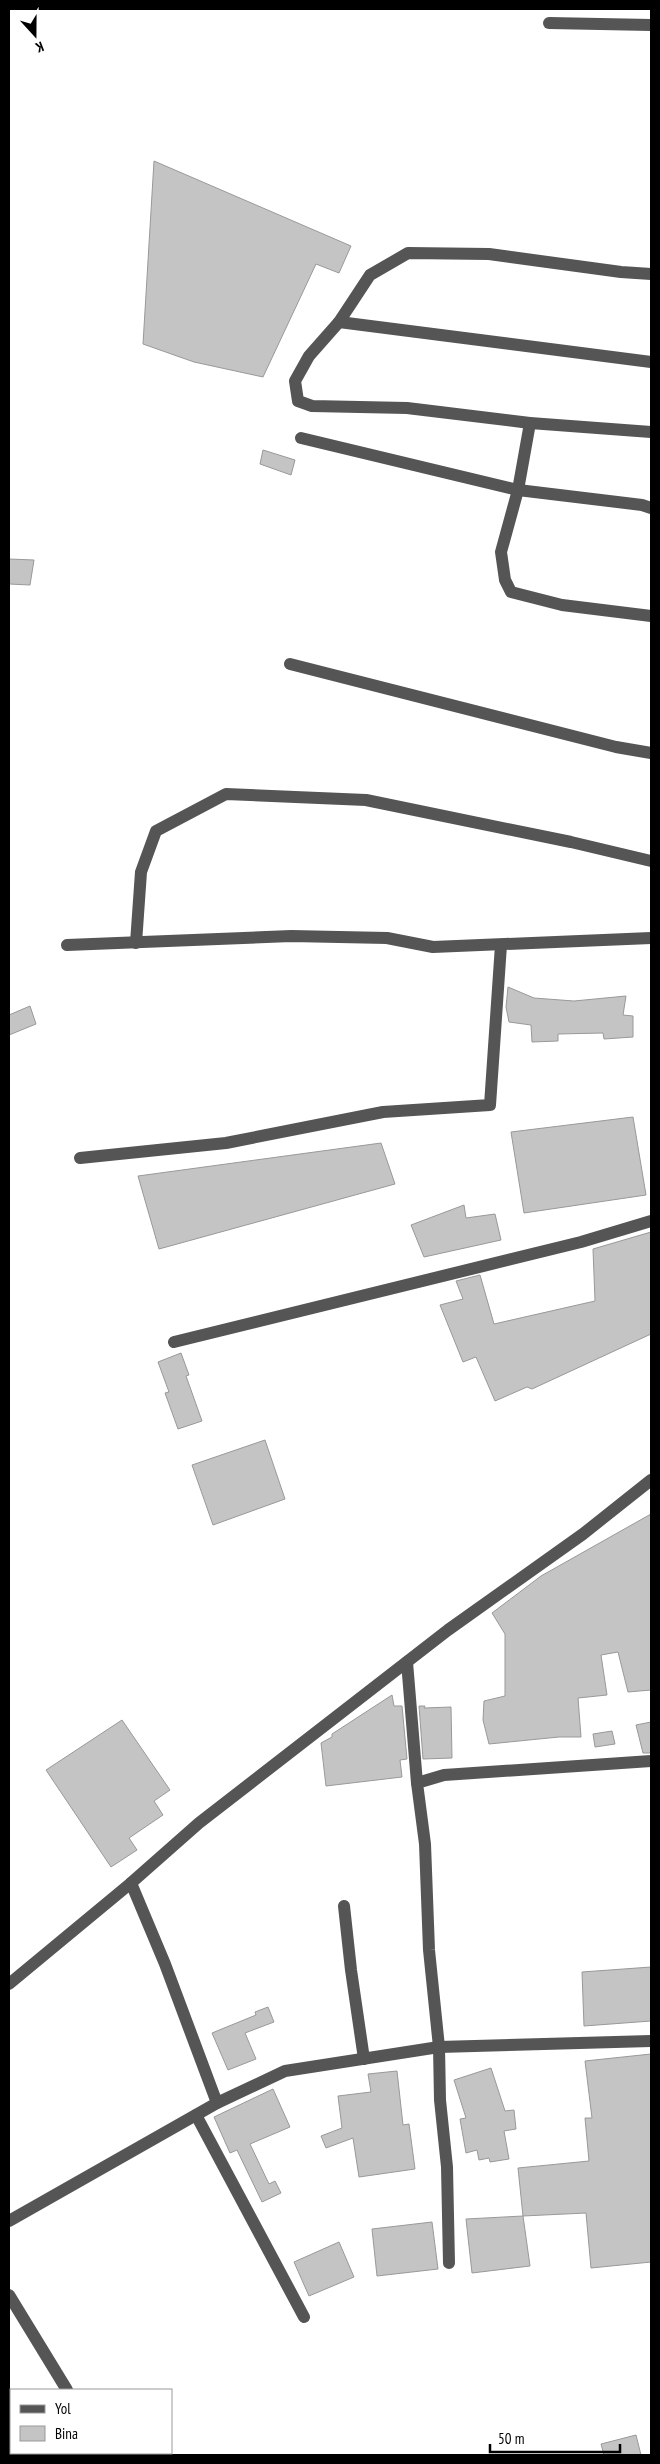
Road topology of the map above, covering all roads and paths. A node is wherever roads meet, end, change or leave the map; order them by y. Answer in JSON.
{"nodes":[{"id":1,"x":549,"y":23,"type":"dead end"},
{"id":2,"x":651,"y":25,"type":"edge"},
{"id":3,"x":651,"y":274,"type":"edge"},
{"id":4,"x":340,"y":322,"type":"junction"},
{"id":5,"x":651,"y":362,"type":"edge"},
{"id":6,"x":530,"y":423,"type":"junction"},
{"id":7,"x":651,"y":432,"type":"edge"},
{"id":8,"x":301,"y":438,"type":"dead end"},
{"id":9,"x":518,"y":490,"type":"junction"},
{"id":10,"x":651,"y":508,"type":"edge"},
{"id":11,"x":651,"y":616,"type":"edge"},
{"id":12,"x":290,"y":664,"type":"dead end"},
{"id":13,"x":651,"y":753,"type":"edge"},
{"id":14,"x":651,"y":861,"type":"edge"},
{"id":15,"x":651,"y":938,"type":"edge"},
{"id":16,"x":136,"y":943,"type":"junction"},
{"id":17,"x":67,"y":945,"type":"dead end"},
{"id":18,"x":501,"y":945,"type":"junction"},
{"id":19,"x":80,"y":1158,"type":"dead end"},
{"id":20,"x":651,"y":1221,"type":"edge"},
{"id":21,"x":174,"y":1342,"type":"dead end"},
{"id":22,"x":651,"y":1480,"type":"edge"},
{"id":23,"x":407,"y":1662,"type":"junction"},
{"id":24,"x":651,"y":1761,"type":"edge"},
{"id":25,"x":417,"y":1783,"type":"junction"},
{"id":26,"x":131,"y":1883,"type":"junction"},
{"id":27,"x":344,"y":1906,"type":"dead end"},
{"id":28,"x":9,"y":1984,"type":"edge"},
{"id":29,"x":651,"y":2041,"type":"edge"},
{"id":30,"x":439,"y":2047,"type":"junction"},
{"id":31,"x":364,"y":2059,"type":"junction"},
{"id":32,"x":217,"y":2103,"type":"junction"},
{"id":33,"x":196,"y":2115,"type":"junction"},
{"id":34,"x":9,"y":2220,"type":"edge"},
{"id":35,"x":449,"y":2264,"type":"dead end"},
{"id":36,"x":9,"y":2295,"type":"edge"},
{"id":37,"x":304,"y":2317,"type":"dead end"},
{"id":38,"x":66,"y":2389,"type":"edge"}],
"edges":[{"from":1,"to":2,"type":"street"},
{"from":3,"to":4,"type":"street"},
{"from":4,"to":5,"type":"street"},
{"from":4,"to":6,"type":"street"},
{"from":6,"to":7,"type":"street"},
{"from":6,"to":9,"type":"street"},
{"from":8,"to":9,"type":"street"},
{"from":9,"to":10,"type":"street"},
{"from":9,"to":11,"type":"street"},
{"from":12,"to":13,"type":"street"},
{"from":14,"to":16,"type":"street"},
{"from":15,"to":18,"type":"street"},
{"from":16,"to":17,"type":"street"},
{"from":16,"to":18,"type":"street"},
{"from":18,"to":19,"type":"street"},
{"from":20,"to":21,"type":"street"},
{"from":22,"to":23,"type":"street"},
{"from":23,"to":25,"type":"street"},
{"from":23,"to":26,"type":"street"},
{"from":24,"to":25,"type":"street"},
{"from":25,"to":30,"type":"street"},
{"from":26,"to":28,"type":"street"},
{"from":26,"to":32,"type":"street"},
{"from":27,"to":31,"type":"street"},
{"from":29,"to":30,"type":"street"},
{"from":30,"to":31,"type":"street"},
{"from":30,"to":35,"type":"street"},
{"from":31,"to":32,"type":"street"},
{"from":32,"to":33,"type":"street"},
{"from":33,"to":34,"type":"street"},
{"from":33,"to":37,"type":"street"},
{"from":36,"to":38,"type":"street"}]}
